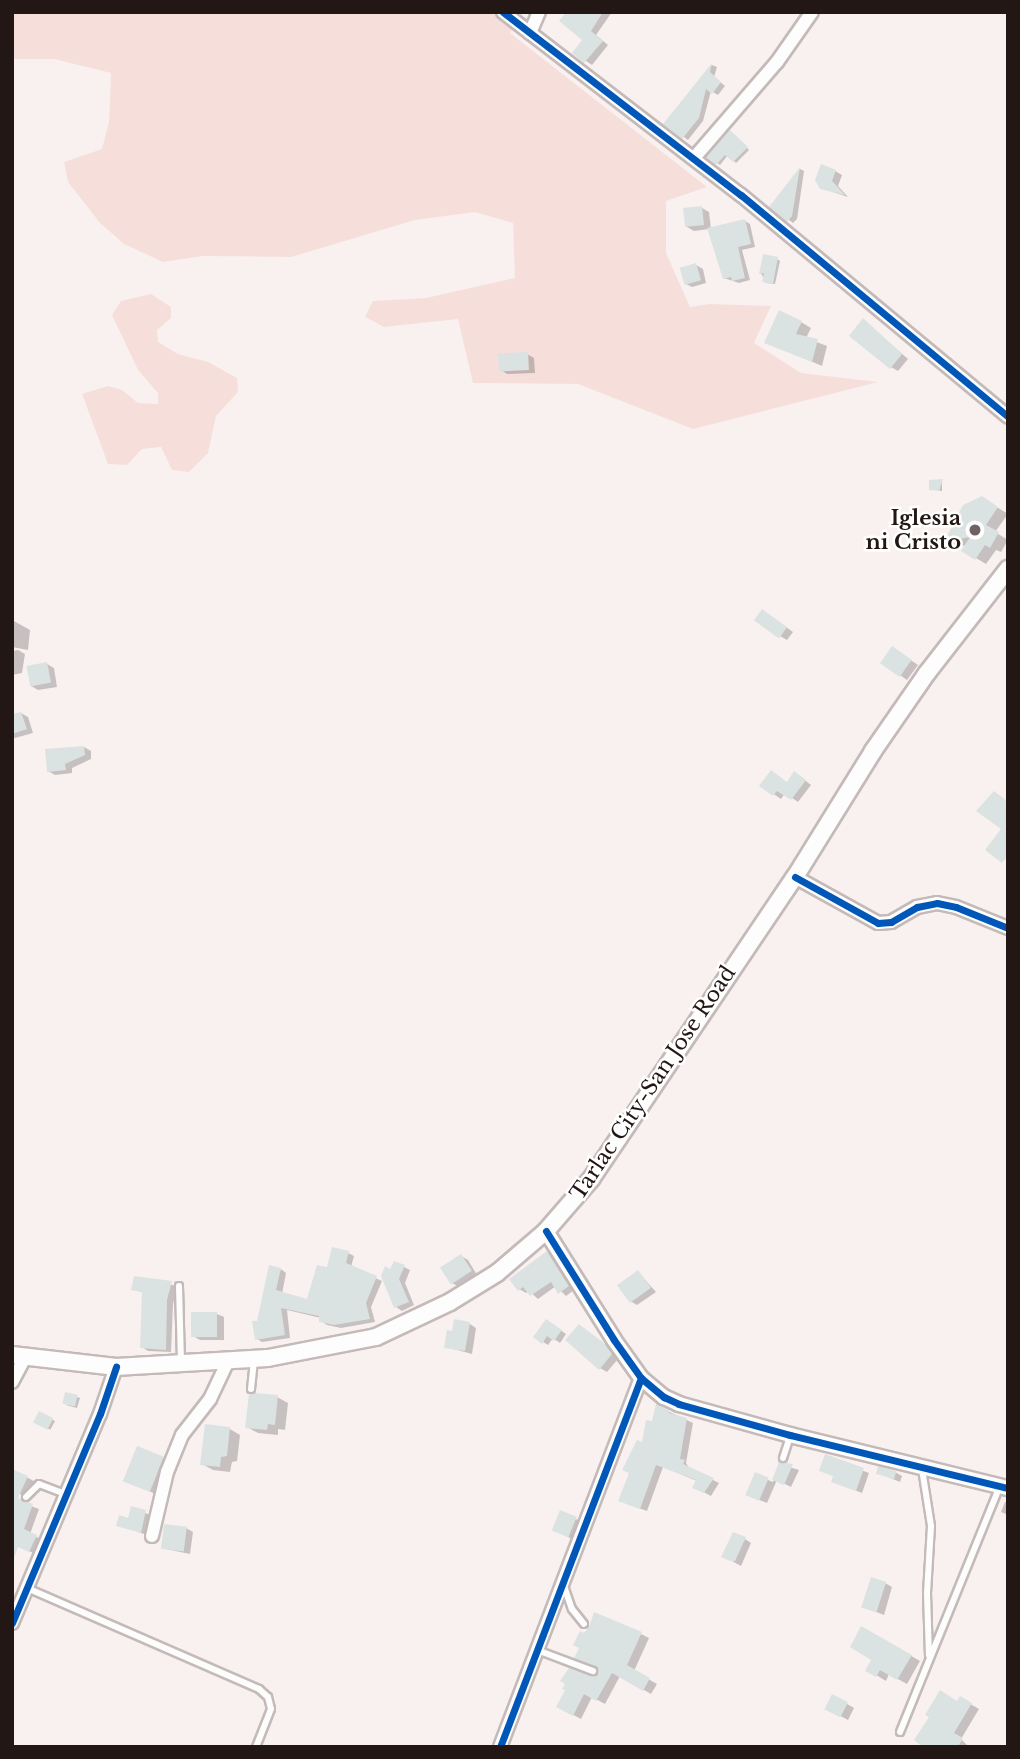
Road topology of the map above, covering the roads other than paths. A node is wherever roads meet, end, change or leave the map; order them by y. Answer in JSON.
{"nodes":[{"id":1,"x":503,"y":12,"type":"edge"},
{"id":2,"x":539,"y":12,"type":"edge"},
{"id":3,"x":812,"y":12,"type":"edge"},
{"id":4,"x":530,"y":33,"type":"junction"},
{"id":5,"x":694,"y":158,"type":"junction"},
{"id":6,"x":1008,"y":417,"type":"edge"},
{"id":7,"x":1008,"y":569,"type":"edge"},
{"id":8,"x":795,"y":877,"type":"junction"},
{"id":9,"x":1008,"y":928,"type":"edge"},
{"id":10,"x":546,"y":1231,"type":"junction"},
{"id":11,"x":179,"y":1286,"type":"dead end"},
{"id":12,"x":19,"y":1356,"type":"edge"},
{"id":13,"x":254,"y":1359,"type":"junction"},
{"id":14,"x":228,"y":1362,"type":"junction"},
{"id":15,"x":181,"y":1365,"type":"junction"},
{"id":16,"x":116,"y":1367,"type":"junction"},
{"id":17,"x":641,"y":1378,"type":"junction"},
{"id":18,"x":12,"y":1382,"type":"edge"},
{"id":19,"x":251,"y":1388,"type":"dead end"},
{"id":20,"x":790,"y":1435,"type":"junction"},
{"id":21,"x":783,"y":1458,"type":"dead end"},
{"id":22,"x":922,"y":1469,"type":"junction"},
{"id":23,"x":1004,"y":1487,"type":"edge"},
{"id":24,"x":67,"y":1494,"type":"junction"},
{"id":25,"x":26,"y":1497,"type":"dead end"},
{"id":26,"x":152,"y":1536,"type":"dead end"},
{"id":27,"x":563,"y":1581,"type":"junction"},
{"id":28,"x":27,"y":1588,"type":"junction"},
{"id":29,"x":12,"y":1623,"type":"edge"},
{"id":30,"x":584,"y":1624,"type":"dead end"},
{"id":31,"x":537,"y":1650,"type":"junction"},
{"id":32,"x":929,"y":1659,"type":"junction"},
{"id":33,"x":593,"y":1671,"type":"dead end"},
{"id":34,"x":900,"y":1732,"type":"dead end"},
{"id":35,"x":256,"y":1747,"type":"edge"},
{"id":36,"x":500,"y":1747,"type":"edge"}],
"edges":[{"from":1,"to":4,"type":"street"},
{"from":2,"to":4,"type":"street"},
{"from":3,"to":5,"type":"street"},
{"from":4,"to":5,"type":"street"},
{"from":5,"to":6,"type":"street"},
{"from":7,"to":8,"type":"main road","name":"Tarlac City-San Jose Road"},
{"from":8,"to":9,"type":"street"},
{"from":8,"to":10,"type":"main road","name":"Tarlac City-San Jose Road"},
{"from":10,"to":13,"type":"main road","name":"Tarlac City-San Jose Road"},
{"from":10,"to":17,"type":"street"},
{"from":11,"to":15,"type":"lane"},
{"from":12,"to":16,"type":"main road","name":"Tarlac City-San Jose Road"},
{"from":12,"to":18,"type":"street"},
{"from":13,"to":14,"type":"main road","name":"Tarlac City-San Jose Road"},
{"from":13,"to":19,"type":"lane"},
{"from":14,"to":15,"type":"main road","name":"Tarlac City-San Jose Road"},
{"from":14,"to":26,"type":"street"},
{"from":15,"to":16,"type":"main road","name":"Tarlac City-San Jose Road"},
{"from":16,"to":24,"type":"street"},
{"from":17,"to":20,"type":"street"},
{"from":17,"to":27,"type":"street"},
{"from":20,"to":21,"type":"lane"},
{"from":20,"to":22,"type":"street"},
{"from":22,"to":23,"type":"street"},
{"from":22,"to":32,"type":"lane"},
{"from":23,"to":32,"type":"lane"},
{"from":24,"to":25,"type":"lane"},
{"from":24,"to":28,"type":"street"},
{"from":27,"to":30,"type":"lane"},
{"from":27,"to":31,"type":"street"},
{"from":28,"to":29,"type":"street"},
{"from":28,"to":35,"type":"lane"},
{"from":31,"to":33,"type":"lane"},
{"from":31,"to":36,"type":"street"},
{"from":32,"to":34,"type":"lane"}]}
